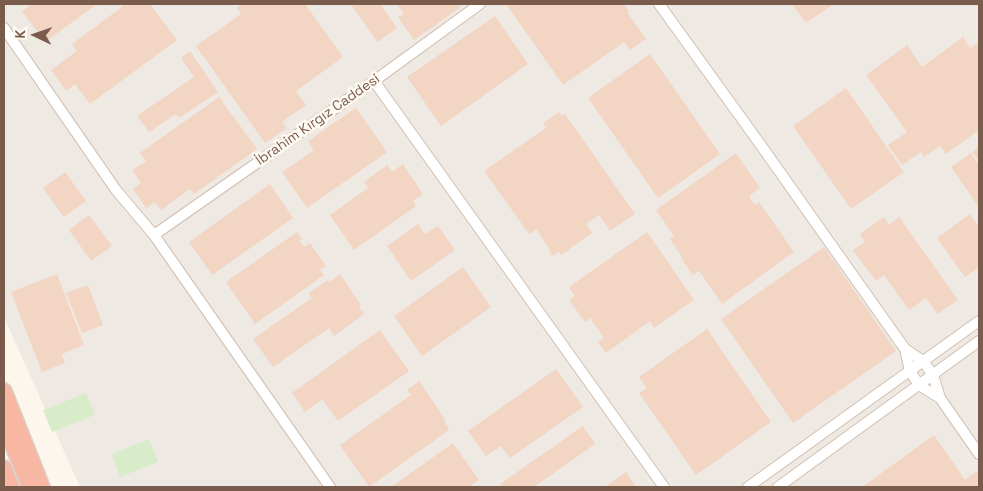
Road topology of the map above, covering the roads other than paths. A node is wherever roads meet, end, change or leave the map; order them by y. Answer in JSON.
{"nodes":[{"id":1,"x":480,"y":4,"type":"edge"},
{"id":2,"x":658,"y":4,"type":"edge"},
{"id":3,"x":4,"y":28,"type":"edge"},
{"id":4,"x":374,"y":81,"type":"junction"},
{"id":5,"x":154,"y":235,"type":"junction"},
{"id":6,"x":979,"y":321,"type":"edge"},
{"id":7,"x":979,"y":341,"type":"edge"},
{"id":8,"x":904,"y":350,"type":"junction"},
{"id":9,"x":923,"y":361,"type":"junction"},
{"id":10,"x":910,"y":371,"type":"junction"},
{"id":11,"x":933,"y":375,"type":"junction"},
{"id":12,"x":919,"y":385,"type":"junction"},
{"id":13,"x":4,"y":391,"type":"edge"},
{"id":14,"x":940,"y":398,"type":"junction"},
{"id":15,"x":4,"y":424,"type":"edge"},
{"id":16,"x":979,"y":454,"type":"edge"},
{"id":17,"x":4,"y":468,"type":"edge"},
{"id":18,"x":11,"y":487,"type":"edge"},
{"id":19,"x":30,"y":487,"type":"edge"},
{"id":20,"x":42,"y":487,"type":"edge"},
{"id":21,"x":330,"y":487,"type":"edge"},
{"id":22,"x":664,"y":487,"type":"edge"},
{"id":23,"x":748,"y":487,"type":"edge"},
{"id":24,"x":778,"y":487,"type":"edge"}],
"edges":[{"from":1,"to":4,"type":"street","name":"İbrahim Kırgız Caddesi"},
{"from":2,"to":8,"type":"street"},
{"from":3,"to":5,"type":"street"},
{"from":4,"to":5,"type":"street","name":"İbrahim Kırgız Caddesi"},
{"from":4,"to":22,"type":"street"},
{"from":5,"to":21,"type":"street"},
{"from":6,"to":9,"type":"street"},
{"from":7,"to":11,"type":"street"},
{"from":8,"to":9,"type":"street"},
{"from":8,"to":10,"type":"street"},
{"from":9,"to":10,"type":"street"},
{"from":9,"to":11,"type":"street"},
{"from":10,"to":12,"type":"street"},
{"from":10,"to":23,"type":"street"},
{"from":11,"to":12,"type":"street"},
{"from":11,"to":14,"type":"street"},
{"from":12,"to":14,"type":"street"},
{"from":12,"to":24,"type":"street"},
{"from":13,"to":20,"type":"highway"},
{"from":14,"to":16,"type":"street"},
{"from":15,"to":19,"type":"highway"},
{"from":17,"to":18,"type":"highway"}]}
